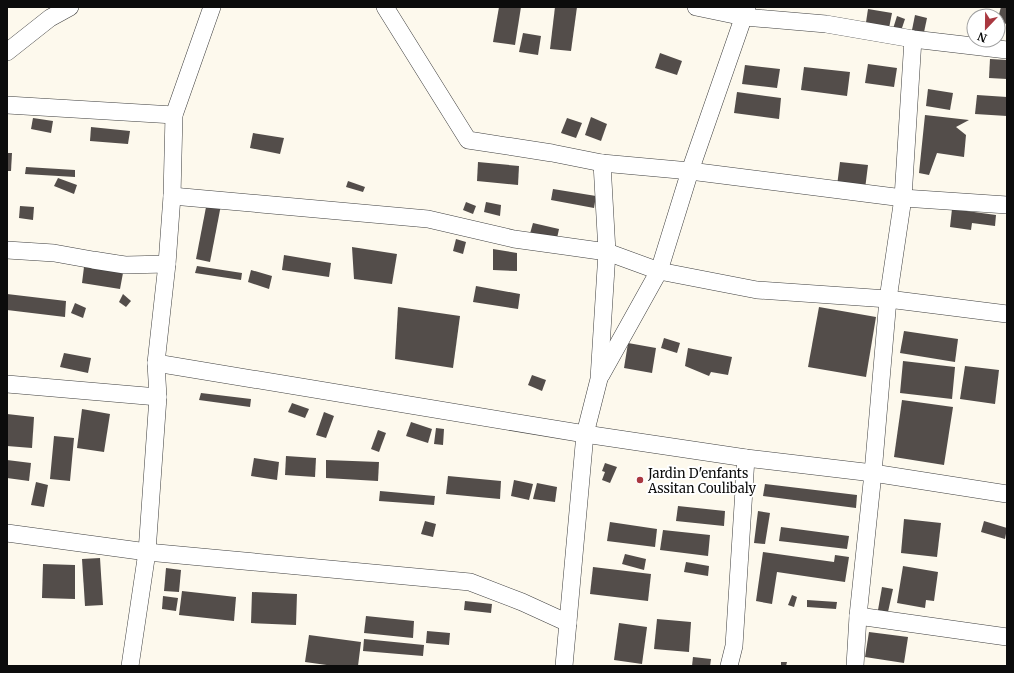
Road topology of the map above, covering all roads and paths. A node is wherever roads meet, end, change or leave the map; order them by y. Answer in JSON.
{"nodes":[{"id":1,"x":70,"y":7,"type":"edge"},
{"id":2,"x":212,"y":7,"type":"edge"},
{"id":3,"x":385,"y":7,"type":"edge"},
{"id":4,"x":696,"y":7,"type":"edge"},
{"id":5,"x":746,"y":12,"type":"edge"},
{"id":6,"x":913,"y":39,"type":"junction"},
{"id":7,"x":1007,"y":50,"type":"edge"},
{"id":8,"x":7,"y":52,"type":"edge"},
{"id":9,"x":7,"y":105,"type":"edge"},
{"id":10,"x":174,"y":115,"type":"junction"},
{"id":11,"x":602,"y":163,"type":"junction"},
{"id":12,"x":690,"y":171,"type":"junction"},
{"id":13,"x":172,"y":196,"type":"junction"},
{"id":14,"x":903,"y":198,"type":"junction"},
{"id":15,"x":1007,"y":205,"type":"edge"},
{"id":16,"x":7,"y":250,"type":"edge"},
{"id":17,"x":606,"y":252,"type":"junction"},
{"id":18,"x":167,"y":264,"type":"junction"},
{"id":19,"x":659,"y":271,"type":"junction"},
{"id":20,"x":888,"y":299,"type":"junction"},
{"id":21,"x":1007,"y":314,"type":"edge"},
{"id":22,"x":156,"y":363,"type":"junction"},
{"id":23,"x":599,"y":379,"type":"junction"},
{"id":24,"x":7,"y":384,"type":"edge"},
{"id":25,"x":158,"y":398,"type":"junction"},
{"id":26,"x":585,"y":434,"type":"junction"},
{"id":27,"x":746,"y":458,"type":"junction"},
{"id":28,"x":873,"y":473,"type":"junction"},
{"id":29,"x":1007,"y":494,"type":"edge"},
{"id":30,"x":7,"y":533,"type":"edge"},
{"id":31,"x":147,"y":552,"type":"junction"},
{"id":32,"x":858,"y":616,"type":"junction"},
{"id":33,"x":568,"y":622,"type":"junction"},
{"id":34,"x":1007,"y":637,"type":"edge"},
{"id":35,"x":130,"y":666,"type":"edge"},
{"id":36,"x":564,"y":666,"type":"edge"},
{"id":37,"x":729,"y":666,"type":"edge"},
{"id":38,"x":855,"y":666,"type":"edge"}],
"edges":[{"from":1,"to":8,"type":"street"},
{"from":2,"to":10,"type":"street"},
{"from":3,"to":11,"type":"street"},
{"from":4,"to":5,"type":"street"},
{"from":5,"to":6,"type":"street"},
{"from":5,"to":12,"type":"street"},
{"from":6,"to":7,"type":"street"},
{"from":6,"to":14,"type":"street"},
{"from":9,"to":10,"type":"street"},
{"from":10,"to":13,"type":"street"},
{"from":11,"to":12,"type":"street"},
{"from":11,"to":17,"type":"street"},
{"from":12,"to":14,"type":"street"},
{"from":12,"to":19,"type":"street"},
{"from":13,"to":17,"type":"street"},
{"from":13,"to":18,"type":"street"},
{"from":14,"to":15,"type":"street"},
{"from":14,"to":20,"type":"street"},
{"from":16,"to":18,"type":"street"},
{"from":17,"to":19,"type":"street"},
{"from":17,"to":23,"type":"street"},
{"from":18,"to":22,"type":"street"},
{"from":19,"to":20,"type":"street"},
{"from":19,"to":23,"type":"street"},
{"from":20,"to":21,"type":"street"},
{"from":20,"to":28,"type":"street"},
{"from":22,"to":25,"type":"street"},
{"from":22,"to":26,"type":"street"},
{"from":23,"to":26,"type":"street"},
{"from":24,"to":25,"type":"street"},
{"from":25,"to":31,"type":"street"},
{"from":26,"to":27,"type":"street"},
{"from":26,"to":33,"type":"street"},
{"from":27,"to":28,"type":"street"},
{"from":27,"to":37,"type":"street"},
{"from":28,"to":29,"type":"street"},
{"from":28,"to":32,"type":"street"},
{"from":30,"to":31,"type":"street"},
{"from":31,"to":33,"type":"street"},
{"from":31,"to":35,"type":"street"},
{"from":32,"to":34,"type":"street"},
{"from":32,"to":38,"type":"street"},
{"from":33,"to":36,"type":"street"}]}
